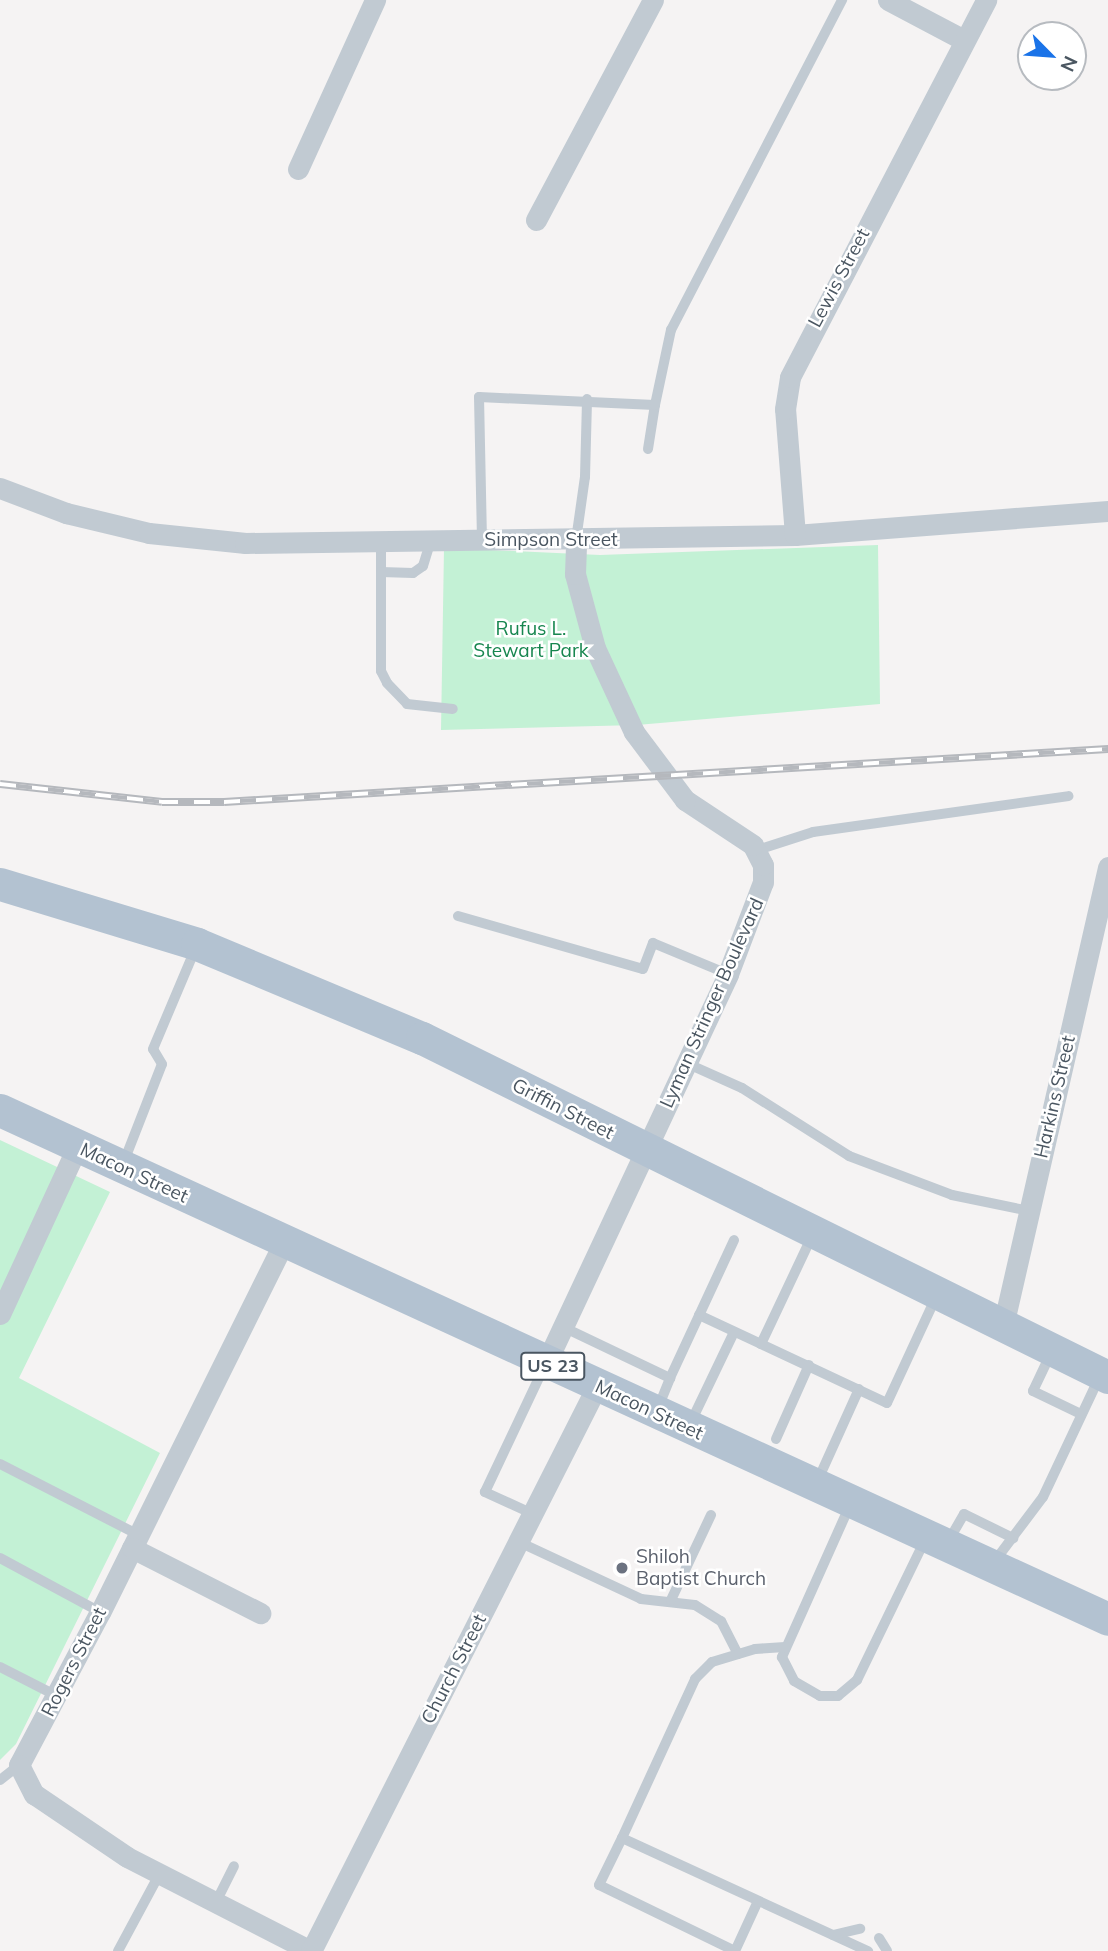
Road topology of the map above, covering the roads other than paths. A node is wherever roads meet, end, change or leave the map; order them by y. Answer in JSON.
{"nodes":[{"id":1,"x":376,"y":0,"type":"edge"},
{"id":2,"x":653,"y":0,"type":"edge"},
{"id":3,"x":842,"y":0,"type":"edge"},
{"id":4,"x":888,"y":0,"type":"edge"},
{"id":5,"x":986,"y":0,"type":"edge"},
{"id":6,"x":964,"y":40,"type":"junction"},
{"id":7,"x":298,"y":169,"type":"dead end"},
{"id":8,"x":536,"y":220,"type":"dead end"},
{"id":9,"x":586,"y":399,"type":"junction"},
{"id":10,"x":654,"y":405,"type":"junction"},
{"id":11,"x":648,"y":449,"type":"dead end"},
{"id":12,"x":0,"y":488,"type":"edge"},
{"id":13,"x":1108,"y":511,"type":"edge"},
{"id":14,"x":795,"y":535,"type":"junction"},
{"id":15,"x":381,"y":540,"type":"junction"},
{"id":16,"x":431,"y":540,"type":"junction"},
{"id":17,"x":482,"y":540,"type":"junction"},
{"id":18,"x":576,"y":540,"type":"junction"},
{"id":19,"x":381,"y":572,"type":"junction"},
{"id":20,"x":453,"y":709,"type":"dead end"},
{"id":21,"x":1068,"y":796,"type":"dead end"},
{"id":22,"x":757,"y":850,"type":"junction"},
{"id":23,"x":1108,"y":867,"type":"edge"},
{"id":24,"x":0,"y":884,"type":"edge"},
{"id":25,"x":458,"y":916,"type":"dead end"},
{"id":26,"x":197,"y":944,"type":"junction"},
{"id":27,"x":728,"y":974,"type":"junction"},
{"id":28,"x":686,"y":1063,"type":"junction"},
{"id":29,"x":0,"y":1111,"type":"edge"},
{"id":30,"x":77,"y":1147,"type":"junction"},
{"id":31,"x":645,"y":1152,"type":"junction"},
{"id":32,"x":122,"y":1167,"type":"junction"},
{"id":33,"x":1029,"y":1211,"type":"junction"},
{"id":34,"x":814,"y":1234,"type":"junction"},
{"id":35,"x":734,"y":1240,"type":"dead end"},
{"id":36,"x":284,"y":1242,"type":"junction"},
{"id":37,"x":937,"y":1294,"type":"junction"},
{"id":38,"x":0,"y":1314,"type":"edge"},
{"id":39,"x":699,"y":1315,"type":"junction"},
{"id":40,"x":1003,"y":1326,"type":"junction"},
{"id":41,"x":563,"y":1327,"type":"junction"},
{"id":42,"x":733,"y":1332,"type":"junction"},
{"id":43,"x":761,"y":1344,"type":"junction"},
{"id":44,"x":1052,"y":1350,"type":"junction"},
{"id":45,"x":546,"y":1363,"type":"junction"},
{"id":46,"x":809,"y":1365,"type":"junction"},
{"id":47,"x":1104,"y":1376,"type":"edge"},
{"id":48,"x":670,"y":1378,"type":"junction"},
{"id":49,"x":597,"y":1386,"type":"junction"},
{"id":50,"x":859,"y":1389,"type":"junction"},
{"id":51,"x":656,"y":1413,"type":"junction"},
{"id":52,"x":1081,"y":1413,"type":"junction"},
{"id":53,"x":688,"y":1428,"type":"junction"},
{"id":54,"x":776,"y":1439,"type":"dead end"},
{"id":55,"x":0,"y":1464,"type":"edge"},
{"id":56,"x":815,"y":1486,"type":"junction"},
{"id":57,"x":851,"y":1503,"type":"junction"},
{"id":58,"x":533,"y":1514,"type":"junction"},
{"id":59,"x":711,"y":1516,"type":"dead end"},
{"id":60,"x":1013,"y":1538,"type":"junction"},
{"id":61,"x":936,"y":1541,"type":"junction"},
{"id":62,"x":135,"y":1542,"type":"junction"},
{"id":63,"x":519,"y":1542,"type":"junction"},
{"id":64,"x":0,"y":1558,"type":"edge"},
{"id":65,"x":991,"y":1566,"type":"junction"},
{"id":66,"x":671,"y":1600,"type":"junction"},
{"id":67,"x":100,"y":1612,"type":"junction"},
{"id":68,"x":260,"y":1613,"type":"dead end"},
{"id":69,"x":1108,"y":1619,"type":"edge"},
{"id":70,"x":785,"y":1647,"type":"junction"},
{"id":71,"x":738,"y":1654,"type":"junction"},
{"id":72,"x":0,"y":1667,"type":"edge"},
{"id":73,"x":57,"y":1696,"type":"junction"},
{"id":74,"x":6,"y":1774,"type":"edge"},
{"id":75,"x":622,"y":1838,"type":"junction"},
{"id":76,"x":234,"y":1866,"type":"dead end"},
{"id":77,"x":160,"y":1873,"type":"junction"},
{"id":78,"x":758,"y":1901,"type":"junction"},
{"id":79,"x":216,"y":1902,"type":"junction"},
{"id":80,"x":860,"y":1929,"type":"dead end"},
{"id":81,"x":833,"y":1935,"type":"junction"},
{"id":82,"x":879,"y":1938,"type":"dead end"},
{"id":83,"x":118,"y":1951,"type":"edge"},
{"id":84,"x":311,"y":1951,"type":"edge"},
{"id":85,"x":868,"y":1951,"type":"edge"},
{"id":86,"x":887,"y":1951,"type":"edge"}],
"edges":[{"from":1,"to":7,"type":"street"},
{"from":2,"to":8,"type":"street"},
{"from":3,"to":10,"type":"lane"},
{"from":4,"to":6,"type":"street"},
{"from":5,"to":6,"type":"street","name":"Lewis Street"},
{"from":6,"to":14,"type":"street","name":"Lewis Street"},
{"from":9,"to":10,"type":"lane"},
{"from":9,"to":17,"type":"lane"},
{"from":9,"to":18,"type":"lane"},
{"from":10,"to":11,"type":"lane"},
{"from":12,"to":15,"type":"street","name":"Simpson Street"},
{"from":13,"to":14,"type":"street","name":"Simpson Street"},
{"from":14,"to":18,"type":"street","name":"Simpson Street"},
{"from":15,"to":16,"type":"street","name":"Simpson Street"},
{"from":15,"to":19,"type":"lane"},
{"from":16,"to":17,"type":"street","name":"Simpson Street"},
{"from":16,"to":19,"type":"lane"},
{"from":17,"to":18,"type":"street","name":"Simpson Street"},
{"from":18,"to":22,"type":"street"},
{"from":19,"to":20,"type":"lane"},
{"from":21,"to":22,"type":"lane"},
{"from":22,"to":27,"type":"street","name":"Lyman Stringer Boulevard"},
{"from":23,"to":33,"type":"street","name":"Harkins Street"},
{"from":24,"to":26,"type":"main road","name":"Griffin Street"},
{"from":25,"to":27,"type":"lane"},
{"from":26,"to":31,"type":"main road","name":"Griffin Street"},
{"from":26,"to":32,"type":"lane"},
{"from":27,"to":28,"type":"street","name":"Lyman Stringer Boulevard"},
{"from":28,"to":31,"type":"street","name":"Lyman Stringer Boulevard"},
{"from":28,"to":33,"type":"lane"},
{"from":29,"to":30,"type":"main road","name":"Macon Street","number":"US 23"},
{"from":30,"to":32,"type":"main road","name":"Macon Street","number":"US 23"},
{"from":30,"to":38,"type":"street"},
{"from":31,"to":34,"type":"main road","name":"Griffin Street"},
{"from":31,"to":41,"type":"street","name":"Lyman Stringer Boulevard"},
{"from":32,"to":36,"type":"main road","name":"Macon Street","number":"US 23"},
{"from":33,"to":40,"type":"street","name":"Harkins Street"},
{"from":34,"to":37,"type":"main road","name":"Griffin Street"},
{"from":34,"to":43,"type":"lane"},
{"from":35,"to":39,"type":"lane"},
{"from":36,"to":45,"type":"main road","name":"Macon Street","number":"US 23"},
{"from":36,"to":62,"type":"street","name":"Rogers Street"},
{"from":37,"to":40,"type":"main road","name":"Griffin Street"},
{"from":37,"to":50,"type":"lane"},
{"from":39,"to":42,"type":"lane"},
{"from":39,"to":48,"type":"lane"},
{"from":40,"to":44,"type":"main road","name":"Griffin Street"},
{"from":41,"to":45,"type":"street","name":"Lyman Stringer Boulevard"},
{"from":41,"to":48,"type":"lane"},
{"from":42,"to":43,"type":"lane"},
{"from":42,"to":53,"type":"lane"},
{"from":43,"to":46,"type":"lane"},
{"from":44,"to":47,"type":"main road","name":"Griffin Street"},
{"from":44,"to":52,"type":"lane"},
{"from":45,"to":49,"type":"main road","name":"Macon Street","number":"US 23"},
{"from":45,"to":58,"type":"lane"},
{"from":46,"to":50,"type":"lane"},
{"from":46,"to":54,"type":"lane"},
{"from":47,"to":52,"type":"lane"},
{"from":48,"to":51,"type":"lane"},
{"from":49,"to":51,"type":"main road","name":"Macon Street","number":"US 23"},
{"from":49,"to":58,"type":"street","name":"Church Street"},
{"from":50,"to":56,"type":"lane"},
{"from":51,"to":53,"type":"main road","name":"Macon Street","number":"US 23"},
{"from":52,"to":60,"type":"lane"},
{"from":53,"to":56,"type":"main road","name":"Macon Street","number":"US 23"},
{"from":55,"to":62,"type":"lane"},
{"from":56,"to":57,"type":"main road","name":"Macon Street","number":"US 23"},
{"from":57,"to":61,"type":"main road","name":"Macon Street","number":"US 23"},
{"from":57,"to":70,"type":"lane"},
{"from":58,"to":63,"type":"street","name":"Church Street"},
{"from":59,"to":66,"type":"lane"},
{"from":60,"to":61,"type":"lane"},
{"from":60,"to":65,"type":"lane"},
{"from":61,"to":65,"type":"main road","name":"Macon Street","number":"US 23"},
{"from":61,"to":70,"type":"lane"},
{"from":62,"to":67,"type":"street","name":"Rogers Street"},
{"from":62,"to":68,"type":"street"},
{"from":63,"to":66,"type":"lane"},
{"from":63,"to":84,"type":"street","name":"Church Street"},
{"from":64,"to":67,"type":"lane"},
{"from":65,"to":69,"type":"main road","name":"Macon Street","number":"US 23"},
{"from":66,"to":71,"type":"lane"},
{"from":67,"to":73,"type":"street","name":"Rogers Street"},
{"from":70,"to":71,"type":"lane"},
{"from":71,"to":75,"type":"lane"},
{"from":72,"to":73,"type":"lane"},
{"from":73,"to":74,"type":"street","name":"Rogers Street"},
{"from":74,"to":77,"type":"street","name":"Rogers Street"},
{"from":75,"to":78,"type":"lane"},
{"from":75,"to":78,"type":"lane"},
{"from":76,"to":79,"type":"lane"},
{"from":77,"to":79,"type":"street","name":"Rogers Street"},
{"from":77,"to":83,"type":"lane"},
{"from":78,"to":81,"type":"lane"},
{"from":79,"to":84,"type":"street","name":"Rogers Street"},
{"from":80,"to":81,"type":"lane"},
{"from":81,"to":85,"type":"lane"},
{"from":82,"to":86,"type":"lane"}]}
